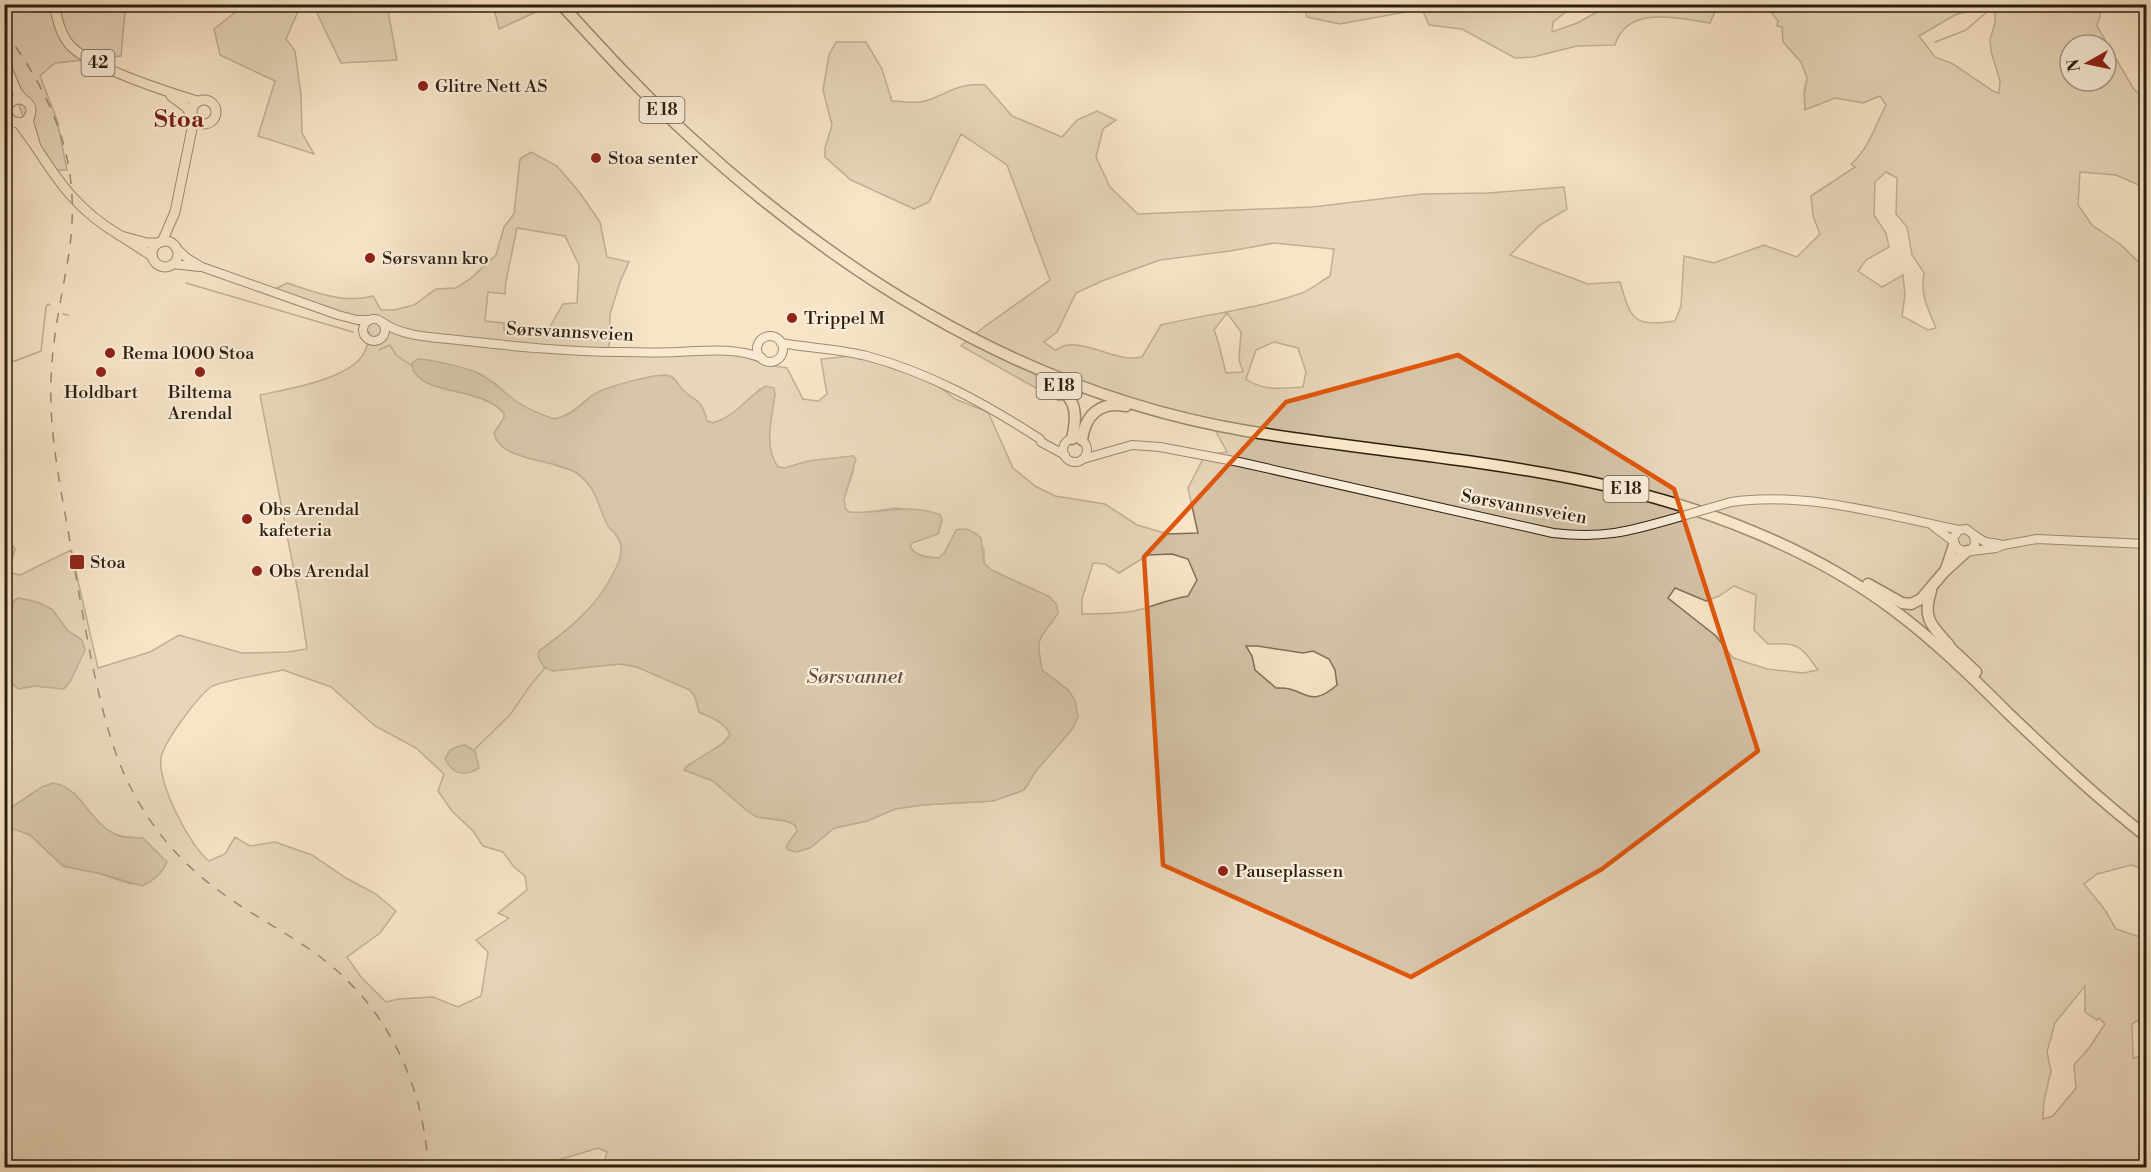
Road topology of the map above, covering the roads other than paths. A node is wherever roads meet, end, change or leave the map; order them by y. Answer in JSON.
{"nodes":[{"id":1,"x":561,"y":4,"type":"edge"},
{"id":2,"x":568,"y":4,"type":"edge"},
{"id":3,"x":54,"y":6,"type":"edge"},
{"id":4,"x":4,"y":62,"type":"edge"},
{"id":5,"x":8,"y":73,"type":"junction"},
{"id":6,"x":166,"y":92,"type":"junction"},
{"id":7,"x":24,"y":100,"type":"junction"},
{"id":8,"x":197,"y":101,"type":"junction"},
{"id":9,"x":8,"y":106,"type":"junction"},
{"id":10,"x":29,"y":116,"type":"junction"},
{"id":11,"x":193,"y":118,"type":"junction"},
{"id":12,"x":18,"y":122,"type":"junction"},
{"id":13,"x":208,"y":124,"type":"junction"},
{"id":14,"x":36,"y":147,"type":"junction"},
{"id":15,"x":190,"y":147,"type":"junction"},
{"id":16,"x":773,"y":205,"type":"junction"},
{"id":17,"x":121,"y":236,"type":"junction"},
{"id":18,"x":167,"y":244,"type":"junction"},
{"id":19,"x":152,"y":256,"type":"junction"},
{"id":20,"x":173,"y":264,"type":"junction"},
{"id":21,"x":202,"y":267,"type":"junction"},
{"id":22,"x":338,"y":315,"type":"junction"},
{"id":23,"x":369,"y":321,"type":"junction"},
{"id":24,"x":382,"y":322,"type":"junction"},
{"id":25,"x":364,"y":331,"type":"junction"},
{"id":26,"x":411,"y":334,"type":"junction"},
{"id":27,"x":382,"y":338,"type":"junction"},
{"id":28,"x":761,"y":340,"type":"junction"},
{"id":29,"x":781,"y":343,"type":"junction"},
{"id":30,"x":814,"y":349,"type":"junction"},
{"id":31,"x":727,"y":350,"type":"junction"},
{"id":32,"x":1009,"y":355,"type":"junction"},
{"id":33,"x":762,"y":358,"type":"junction"},
{"id":34,"x":779,"y":358,"type":"junction"},
{"id":35,"x":1175,"y":416,"type":"junction"},
{"id":36,"x":1040,"y":439,"type":"junction"},
{"id":37,"x":1077,"y":441,"type":"junction"},
{"id":38,"x":1110,"y":450,"type":"junction"},
{"id":39,"x":1065,"y":455,"type":"junction"},
{"id":40,"x":1083,"y":459,"type":"junction"},
{"id":41,"x":1933,"y":526,"type":"junction"},
{"id":42,"x":1959,"y":530,"type":"junction"},
{"id":43,"x":1974,"y":535,"type":"junction"},
{"id":44,"x":1953,"y":543,"type":"junction"},
{"id":45,"x":2146,"y":544,"type":"edge"},
{"id":46,"x":2003,"y":545,"type":"junction"},
{"id":47,"x":1969,"y":550,"type":"junction"},
{"id":48,"x":1944,"y":572,"type":"junction"},
{"id":49,"x":1865,"y":582,"type":"junction"},
{"id":50,"x":1932,"y":589,"type":"junction"},
{"id":51,"x":1956,"y":651,"type":"junction"},
{"id":52,"x":2146,"y":827,"type":"edge"},
{"id":53,"x":2146,"y":836,"type":"edge"}],
"edges":[{"from":1,"to":16,"type":"highway","number":"E 18"},
{"from":2,"to":16,"type":"highway","number":"E 18"},
{"from":3,"to":6,"type":"main road","number":"42"},
{"from":4,"to":5,"type":"main road"},
{"from":5,"to":7,"type":"main road"},
{"from":5,"to":9,"type":"main road"},
{"from":6,"to":8,"type":"main road","number":"42"},
{"from":6,"to":11,"type":"main road","number":"42"},
{"from":7,"to":9,"type":"main road"},
{"from":7,"to":10,"type":"main road"},
{"from":8,"to":11,"type":"main road"},
{"from":8,"to":13,"type":"main road","number":"42"},
{"from":9,"to":12,"type":"main road"},
{"from":10,"to":12,"type":"main road"},
{"from":10,"to":14,"type":"main road"},
{"from":11,"to":13,"type":"main road","number":"42"},
{"from":11,"to":15,"type":"main road"},
{"from":12,"to":14,"type":"main road"},
{"from":13,"to":15,"type":"main road"},
{"from":14,"to":17,"type":"main road"},
{"from":15,"to":18,"type":"main road"},
{"from":16,"to":32,"type":"highway","number":"E 18"},
{"from":17,"to":18,"type":"main road"},
{"from":17,"to":19,"type":"main road"},
{"from":18,"to":19,"type":"main road"},
{"from":18,"to":20,"type":"main road"},
{"from":18,"to":21,"type":"main road"},
{"from":19,"to":20,"type":"main road"},
{"from":20,"to":21,"type":"main road"},
{"from":21,"to":22,"type":"main road"},
{"from":22,"to":23,"type":"main road"},
{"from":22,"to":25,"type":"main road"},
{"from":23,"to":24,"type":"main road"},
{"from":23,"to":25,"type":"main road"},
{"from":24,"to":26,"type":"main road","name":"Sørsvannsveien"},
{"from":24,"to":27,"type":"main road"},
{"from":25,"to":27,"type":"main road"},
{"from":26,"to":27,"type":"main road","name":"Sørsvannsveien"},
{"from":26,"to":31,"type":"main road","name":"Sørsvannsveien"},
{"from":28,"to":29,"type":"main road"},
{"from":28,"to":31,"type":"main road","name":"Sørsvannsveien"},
{"from":28,"to":33,"type":"main road"},
{"from":29,"to":30,"type":"main road","name":"Sørsvannsveien"},
{"from":29,"to":34,"type":"main road"},
{"from":30,"to":34,"type":"main road","name":"Sørsvannsveien"},
{"from":30,"to":36,"type":"main road","name":"Sørsvannsveien"},
{"from":31,"to":33,"type":"main road","name":"Sørsvannsveien"},
{"from":32,"to":35,"type":"highway","number":"E 18"},
{"from":32,"to":37,"type":"highway","number":"E 18"},
{"from":32,"to":49,"type":"highway","number":"E 18"},
{"from":33,"to":34,"type":"main road"},
{"from":35,"to":37,"type":"highway","number":"E 18"},
{"from":35,"to":53,"type":"highway","number":"E 18"},
{"from":36,"to":37,"type":"main road","name":"Sørsvannsveien"},
{"from":36,"to":39,"type":"main road","name":"Sørsvannsveien"},
{"from":37,"to":38,"type":"main road","name":"Sørsvannsveien"},
{"from":37,"to":39,"type":"main road"},
{"from":37,"to":40,"type":"main road"},
{"from":38,"to":40,"type":"main road","name":"Sørsvannsveien"},
{"from":38,"to":41,"type":"main road","name":"Sørsvannsveien","bridge":true},
{"from":39,"to":40,"type":"main road"},
{"from":41,"to":42,"type":"main road","name":"Sørsvannsveien"},
{"from":41,"to":44,"type":"main road","name":"Sørsvannsveien"},
{"from":42,"to":43,"type":"main road"},
{"from":42,"to":44,"type":"main road"},
{"from":43,"to":46,"type":"main road"},
{"from":43,"to":47,"type":"main road"},
{"from":44,"to":47,"type":"main road"},
{"from":44,"to":48,"type":"highway","number":"E 18"},
{"from":45,"to":46,"type":"main road"},
{"from":46,"to":47,"type":"main road"},
{"from":47,"to":48,"type":"highway","number":"E 18"},
{"from":48,"to":50,"type":"highway","number":"E 18"},
{"from":49,"to":50,"type":"highway","number":"E 18"},
{"from":49,"to":51,"type":"highway","number":"E 18"},
{"from":50,"to":51,"type":"highway","number":"E 18"},
{"from":51,"to":52,"type":"highway","number":"E 18"}]}
